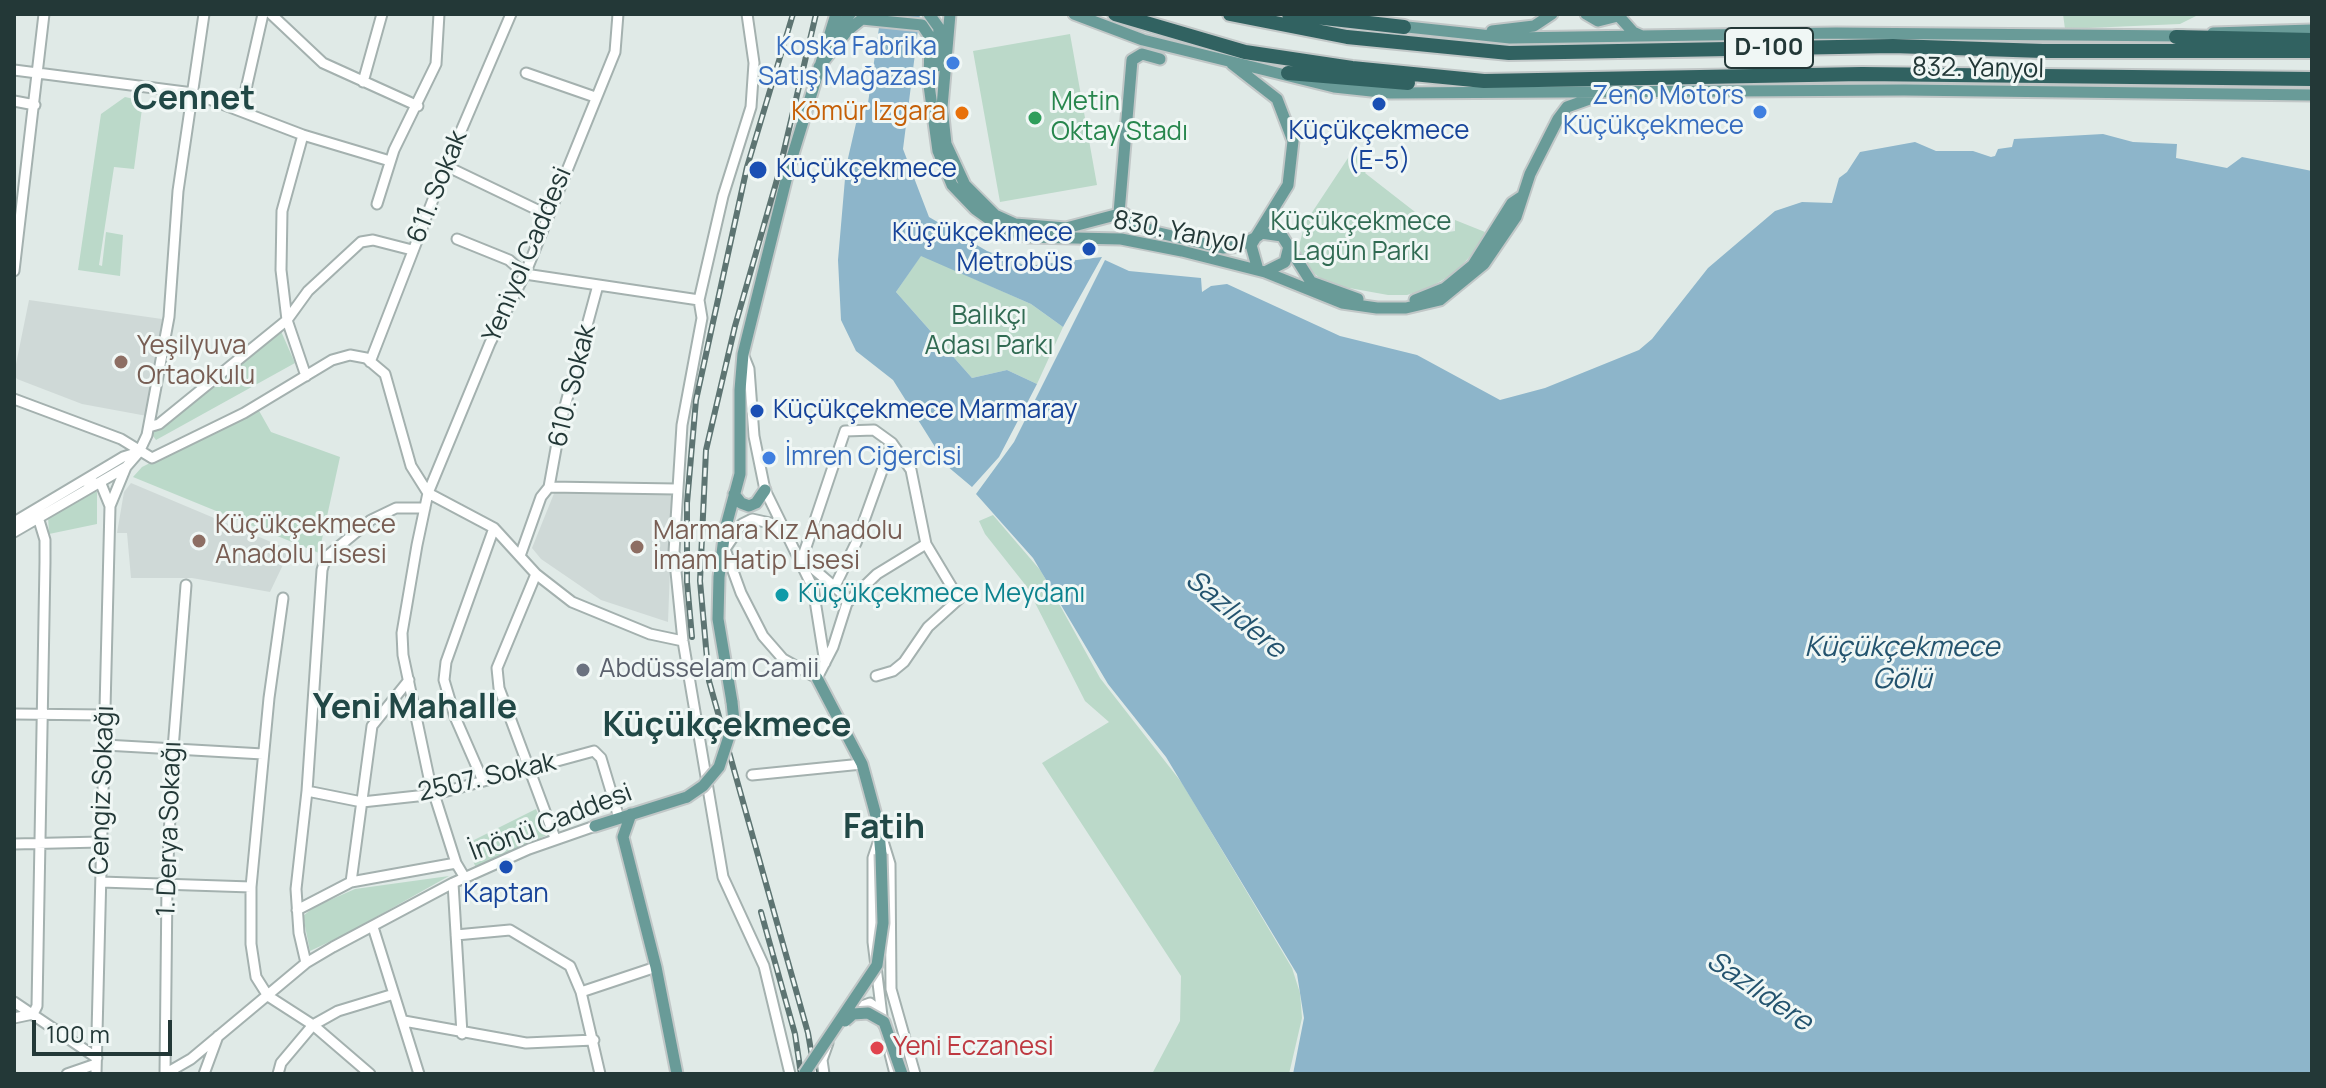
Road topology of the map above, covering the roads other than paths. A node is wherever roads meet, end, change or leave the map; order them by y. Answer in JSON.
{"nodes":[{"id":1,"x":44,"y":14,"type":"edge"},
{"id":2,"x":204,"y":14,"type":"edge"},
{"id":3,"x":263,"y":14,"type":"edge"},
{"id":4,"x":382,"y":14,"type":"edge"},
{"id":5,"x":439,"y":14,"type":"edge"},
{"id":6,"x":511,"y":14,"type":"edge"},
{"id":7,"x":618,"y":14,"type":"edge"},
{"id":8,"x":747,"y":14,"type":"edge"},
{"id":9,"x":836,"y":14,"type":"edge"},
{"id":10,"x":850,"y":14,"type":"edge"},
{"id":11,"x":929,"y":14,"type":"edge"},
{"id":12,"x":950,"y":14,"type":"edge"},
{"id":13,"x":1074,"y":14,"type":"edge"},
{"id":14,"x":1115,"y":14,"type":"edge"},
{"id":15,"x":1230,"y":14,"type":"edge"},
{"id":16,"x":1289,"y":14,"type":"edge"},
{"id":17,"x":1329,"y":14,"type":"edge"},
{"id":18,"x":1552,"y":14,"type":"edge"},
{"id":19,"x":1586,"y":14,"type":"edge"},
{"id":20,"x":1619,"y":15,"type":"edge"},
{"id":21,"x":277,"y":16,"type":"edge"},
{"id":22,"x":1404,"y":27,"type":"junction"},
{"id":23,"x":2312,"y":30,"type":"edge"},
{"id":24,"x":1474,"y":34,"type":"junction"},
{"id":25,"x":2176,"y":37,"type":"junction"},
{"id":26,"x":1654,"y":38,"type":"junction"},
{"id":27,"x":2312,"y":40,"type":"edge"},
{"id":28,"x":2312,"y":51,"type":"edge"},
{"id":29,"x":1160,"y":59,"type":"dead end"},
{"id":30,"x":1229,"y":61,"type":"junction"},
{"id":31,"x":819,"y":67,"type":"junction"},
{"id":32,"x":14,"y":70,"type":"edge"},
{"id":33,"x":526,"y":73,"type":"dead end"},
{"id":34,"x":1288,"y":73,"type":"junction"},
{"id":35,"x":39,"y":74,"type":"junction"},
{"id":36,"x":2312,"y":79,"type":"edge"},
{"id":37,"x":363,"y":82,"type":"junction"},
{"id":38,"x":1520,"y":82,"type":"junction"},
{"id":39,"x":1642,"y":92,"type":"junction"},
{"id":40,"x":193,"y":93,"type":"junction"},
{"id":41,"x":2312,"y":95,"type":"edge"},
{"id":42,"x":595,"y":97,"type":"junction"},
{"id":43,"x":14,"y":101,"type":"edge"},
{"id":44,"x":35,"y":105,"type":"junction"},
{"id":45,"x":418,"y":106,"type":"junction"},
{"id":46,"x":241,"y":111,"type":"junction"},
{"id":47,"x":932,"y":116,"type":"junction"},
{"id":48,"x":303,"y":135,"type":"junction"},
{"id":49,"x":390,"y":161,"type":"junction"},
{"id":50,"x":446,"y":166,"type":"junction"},
{"id":51,"x":377,"y":204,"type":"dead end"},
{"id":52,"x":548,"y":215,"type":"junction"},
{"id":53,"x":1115,"y":216,"type":"junction"},
{"id":54,"x":1133,"y":220,"type":"junction"},
{"id":55,"x":1501,"y":233,"type":"junction"},
{"id":56,"x":1260,"y":234,"type":"junction"},
{"id":57,"x":457,"y":239,"type":"dead end"},
{"id":58,"x":1121,"y":239,"type":"junction"},
{"id":59,"x":1289,"y":246,"type":"junction"},
{"id":60,"x":412,"y":250,"type":"junction"},
{"id":61,"x":14,"y":271,"type":"edge"},
{"id":62,"x":1261,"y":271,"type":"junction"},
{"id":63,"x":525,"y":274,"type":"junction"},
{"id":64,"x":598,"y":285,"type":"junction"},
{"id":65,"x":699,"y":300,"type":"junction"},
{"id":66,"x":287,"y":320,"type":"junction"},
{"id":67,"x":743,"y":354,"type":"junction"},
{"id":68,"x":370,"y":362,"type":"junction"},
{"id":69,"x":306,"y":376,"type":"junction"},
{"id":70,"x":14,"y":399,"type":"edge"},
{"id":71,"x":149,"y":427,"type":"junction"},
{"id":72,"x":892,"y":443,"type":"junction"},
{"id":73,"x":139,"y":452,"type":"junction"},
{"id":74,"x":126,"y":467,"type":"junction"},
{"id":75,"x":83,"y":481,"type":"junction"},
{"id":76,"x":98,"y":483,"type":"junction"},
{"id":77,"x":549,"y":487,"type":"junction"},
{"id":78,"x":676,"y":489,"type":"junction"},
{"id":79,"x":765,"y":490,"type":"junction"},
{"id":80,"x":428,"y":493,"type":"junction"},
{"id":81,"x":734,"y":494,"type":"junction"},
{"id":82,"x":110,"y":506,"type":"junction"},
{"id":83,"x":425,"y":508,"type":"junction"},
{"id":84,"x":38,"y":517,"type":"junction"},
{"id":85,"x":14,"y":522,"type":"edge"},
{"id":86,"x":494,"y":528,"type":"junction"},
{"id":87,"x":14,"y":532,"type":"edge"},
{"id":88,"x":784,"y":533,"type":"junction"},
{"id":89,"x":926,"y":544,"type":"junction"},
{"id":90,"x":725,"y":549,"type":"junction"},
{"id":91,"x":520,"y":556,"type":"junction"},
{"id":92,"x":802,"y":559,"type":"junction"},
{"id":93,"x":536,"y":574,"type":"junction"},
{"id":94,"x":186,"y":585,"type":"dead end"},
{"id":95,"x":835,"y":586,"type":"junction"},
{"id":96,"x":283,"y":598,"type":"dead end"},
{"id":97,"x":847,"y":603,"type":"junction"},
{"id":98,"x":683,"y":641,"type":"junction"},
{"id":99,"x":825,"y":663,"type":"junction"},
{"id":100,"x":876,"y":676,"type":"dead end"},
{"id":101,"x":817,"y":678,"type":"junction"},
{"id":102,"x":409,"y":680,"type":"junction"},
{"id":103,"x":14,"y":714,"type":"edge"},
{"id":104,"x":42,"y":714,"type":"junction"},
{"id":105,"x":105,"y":715,"type":"junction"},
{"id":106,"x":105,"y":745,"type":"junction"},
{"id":107,"x":173,"y":749,"type":"junction"},
{"id":108,"x":263,"y":754,"type":"junction"},
{"id":109,"x":862,"y":764,"type":"junction"},
{"id":110,"x":530,"y":769,"type":"junction"},
{"id":111,"x":752,"y":775,"type":"dead end"},
{"id":112,"x":483,"y":781,"type":"junction"},
{"id":113,"x":307,"y":791,"type":"junction"},
{"id":114,"x":436,"y":794,"type":"junction"},
{"id":115,"x":362,"y":802,"type":"junction"},
{"id":116,"x":631,"y":814,"type":"junction"},
{"id":117,"x":619,"y":818,"type":"junction"},
{"id":118,"x":595,"y":826,"type":"junction"},
{"id":119,"x":880,"y":836,"type":"junction"},
{"id":120,"x":623,"y":837,"type":"junction"},
{"id":121,"x":555,"y":838,"type":"junction"},
{"id":122,"x":101,"y":842,"type":"junction"},
{"id":123,"x":40,"y":843,"type":"junction"},
{"id":124,"x":14,"y":844,"type":"edge"},
{"id":125,"x":456,"y":863,"type":"junction"},
{"id":126,"x":465,"y":878,"type":"junction"},
{"id":127,"x":101,"y":882,"type":"junction"},
{"id":128,"x":351,"y":882,"type":"junction"},
{"id":129,"x":453,"y":883,"type":"junction"},
{"id":130,"x":167,"y":884,"type":"junction"},
{"id":131,"x":251,"y":887,"type":"junction"},
{"id":132,"x":297,"y":910,"type":"junction"},
{"id":133,"x":373,"y":927,"type":"junction"},
{"id":134,"x":456,"y":935,"type":"junction"},
{"id":135,"x":306,"y":963,"type":"junction"},
{"id":136,"x":656,"y":967,"type":"junction"},
{"id":137,"x":876,"y":975,"type":"junction"},
{"id":138,"x":581,"y":992,"type":"junction"},
{"id":139,"x":394,"y":994,"type":"junction"},
{"id":140,"x":268,"y":996,"type":"junction"},
{"id":141,"x":14,"y":1002,"type":"edge"},
{"id":142,"x":851,"y":1010,"type":"junction"},
{"id":143,"x":880,"y":1010,"type":"junction"},
{"id":144,"x":33,"y":1014,"type":"junction"},
{"id":145,"x":14,"y":1018,"type":"edge"},
{"id":146,"x":404,"y":1021,"type":"junction"},
{"id":147,"x":313,"y":1025,"type":"junction"},
{"id":148,"x":835,"y":1030,"type":"junction"},
{"id":149,"x":219,"y":1033,"type":"junction"},
{"id":150,"x":462,"y":1034,"type":"junction"},
{"id":151,"x":594,"y":1040,"type":"junction"},
{"id":152,"x":96,"y":1065,"type":"edge"},
{"id":153,"x":67,"y":1074,"type":"edge"},
{"id":154,"x":165,"y":1074,"type":"edge"},
{"id":155,"x":204,"y":1074,"type":"edge"},
{"id":156,"x":278,"y":1074,"type":"edge"},
{"id":157,"x":370,"y":1074,"type":"edge"},
{"id":158,"x":419,"y":1074,"type":"edge"},
{"id":159,"x":600,"y":1074,"type":"edge"},
{"id":160,"x":677,"y":1074,"type":"edge"},
{"id":161,"x":790,"y":1074,"type":"edge"},
{"id":162,"x":804,"y":1074,"type":"edge"},
{"id":163,"x":824,"y":1074,"type":"edge"},
{"id":164,"x":895,"y":1074,"type":"edge"},
{"id":165,"x":902,"y":1074,"type":"edge"},
{"id":166,"x":915,"y":1074,"type":"edge"}],
"edges":[{"from":1,"to":35,"type":"street"},
{"from":2,"to":40,"type":"street"},
{"from":3,"to":46,"type":"street"},
{"from":4,"to":37,"type":"street"},
{"from":5,"to":45,"type":"street"},
{"from":6,"to":50,"type":"street","name":"611. Sokak"},
{"from":7,"to":42,"type":"street","name":"Yeniyol Caddesi"},
{"from":8,"to":65,"type":"street"},
{"from":9,"to":31,"type":"main road"},
{"from":10,"to":31,"type":"main road"},
{"from":11,"to":47,"type":"main road"},
{"from":12,"to":53,"type":"main road","name":"830. Yanyol"},
{"from":13,"to":30,"type":"main road"},
{"from":14,"to":38,"type":"highway","number":"D-100"},
{"from":15,"to":28,"type":"highway","number":"D-100"},
{"from":16,"to":22,"type":"highway"},
{"from":17,"to":22,"type":"main road"},
{"from":18,"to":24,"type":"main road"},
{"from":19,"to":20,"type":"main road"},
{"from":20,"to":26,"type":"main road"},
{"from":21,"to":37,"type":"street"},
{"from":22,"to":24,"type":"main road"},
{"from":23,"to":25,"type":"main road"},
{"from":24,"to":26,"type":"main road"},
{"from":25,"to":26,"type":"main road"},
{"from":25,"to":27,"type":"highway"},
{"from":29,"to":53,"type":"main road"},
{"from":30,"to":34,"type":"main road"},
{"from":30,"to":56,"type":"main road"},
{"from":31,"to":47,"type":"main road"},
{"from":31,"to":67,"type":"main road","name":"İnönü Caddesi"},
{"from":32,"to":35,"type":"street"},
{"from":33,"to":42,"type":"street"},
{"from":34,"to":38,"type":"highway"},
{"from":34,"to":39,"type":"main road"},
{"from":35,"to":40,"type":"street"},
{"from":35,"to":44,"type":"street"},
{"from":36,"to":38,"type":"highway","number":"D-100"},
{"from":37,"to":45,"type":"street"},
{"from":39,"to":41,"type":"main road","name":"832. Yanyol"},
{"from":39,"to":55,"type":"main road","name":"830. Yanyol"},
{"from":40,"to":46,"type":"street"},
{"from":40,"to":71,"type":"street"},
{"from":42,"to":52,"type":"street","name":"Yeniyol Caddesi"},
{"from":43,"to":44,"type":"street"},
{"from":44,"to":61,"type":"street"},
{"from":45,"to":49,"type":"street"},
{"from":46,"to":48,"type":"street"},
{"from":47,"to":58,"type":"main road","name":"830. Yanyol"},
{"from":48,"to":49,"type":"street"},
{"from":48,"to":66,"type":"street"},
{"from":49,"to":51,"type":"street"},
{"from":50,"to":52,"type":"street"},
{"from":50,"to":60,"type":"street","name":"611. Sokak"},
{"from":52,"to":63,"type":"street","name":"Yeniyol Caddesi"},
{"from":53,"to":54,"type":"main road","name":"830. Yanyol"},
{"from":53,"to":58,"type":"main road"},
{"from":54,"to":56,"type":"main road","name":"830. Yanyol"},
{"from":54,"to":58,"type":"main road"},
{"from":55,"to":59,"type":"main road","name":"830. Yanyol"},
{"from":55,"to":62,"type":"main road","name":"830. Yanyol"},
{"from":56,"to":59,"type":"main road"},
{"from":56,"to":62,"type":"main road"},
{"from":57,"to":63,"type":"street"},
{"from":58,"to":62,"type":"main road","name":"830. Yanyol"},
{"from":59,"to":62,"type":"main road"},
{"from":60,"to":66,"type":"street"},
{"from":60,"to":68,"type":"street","name":"611. Sokak"},
{"from":63,"to":64,"type":"street"},
{"from":63,"to":80,"type":"street","name":"Yeniyol Caddesi"},
{"from":64,"to":65,"type":"street"},
{"from":64,"to":77,"type":"street","name":"610. Sokak"},
{"from":65,"to":78,"type":"street"},
{"from":66,"to":69,"type":"street"},
{"from":66,"to":71,"type":"street"},
{"from":67,"to":79,"type":"street"},
{"from":67,"to":81,"type":"main road","name":"İnönü Caddesi"},
{"from":68,"to":69,"type":"street"},
{"from":68,"to":80,"type":"street"},
{"from":69,"to":73,"type":"street"},
{"from":70,"to":73,"type":"street"},
{"from":71,"to":73,"type":"street"},
{"from":72,"to":89,"type":"street"},
{"from":72,"to":92,"type":"street"},
{"from":72,"to":95,"type":"street"},
{"from":73,"to":74,"type":"street"},
{"from":73,"to":75,"type":"street"},
{"from":74,"to":76,"type":"street"},
{"from":74,"to":82,"type":"street","name":"Cengiz Sokağı"},
{"from":75,"to":76,"type":"street"},
{"from":75,"to":85,"type":"street"},
{"from":76,"to":82,"type":"street","name":"Cengiz Sokağı"},
{"from":76,"to":84,"type":"street"},
{"from":77,"to":78,"type":"street"},
{"from":77,"to":91,"type":"street","name":"610. Sokak"},
{"from":78,"to":98,"type":"street"},
{"from":79,"to":81,"type":"main road"},
{"from":79,"to":88,"type":"street"},
{"from":80,"to":83,"type":"street","name":"Yeniyol Caddesi"},
{"from":80,"to":86,"type":"street"},
{"from":81,"to":90,"type":"main road","name":"İnönü Caddesi"},
{"from":82,"to":105,"type":"street","name":"Cengiz Sokağı"},
{"from":83,"to":102,"type":"street","name":"Yeniyol Caddesi"},
{"from":83,"to":113,"type":"street"},
{"from":84,"to":87,"type":"street"},
{"from":84,"to":104,"type":"street"},
{"from":86,"to":91,"type":"street"},
{"from":86,"to":112,"type":"street"},
{"from":88,"to":90,"type":"street"},
{"from":88,"to":92,"type":"street"},
{"from":89,"to":97,"type":"street"},
{"from":89,"to":100,"type":"street"},
{"from":90,"to":101,"type":"street"},
{"from":90,"to":116,"type":"main road","name":"İnönü Caddesi","bridge":true},
{"from":91,"to":93,"type":"street"},
{"from":92,"to":95,"type":"street"},
{"from":92,"to":99,"type":"street"},
{"from":93,"to":98,"type":"street"},
{"from":93,"to":110,"type":"street"},
{"from":94,"to":107,"type":"street","name":"1. Derya Sokağı"},
{"from":95,"to":97,"type":"street"},
{"from":96,"to":108,"type":"street"},
{"from":97,"to":99,"type":"street"},
{"from":98,"to":161,"type":"street"},
{"from":99,"to":101,"type":"street"},
{"from":101,"to":109,"type":"main road"},
{"from":102,"to":114,"type":"street","name":"Yeniyol Caddesi"},
{"from":102,"to":115,"type":"street"},
{"from":103,"to":104,"type":"street"},
{"from":104,"to":105,"type":"street"},
{"from":104,"to":123,"type":"street"},
{"from":105,"to":106,"type":"street","name":"Cengiz Sokağı"},
{"from":106,"to":107,"type":"street"},
{"from":106,"to":122,"type":"street","name":"Cengiz Sokağı"},
{"from":107,"to":108,"type":"street"},
{"from":107,"to":130,"type":"street","name":"1. Derya Sokağı"},
{"from":108,"to":131,"type":"street"},
{"from":109,"to":111,"type":"street"},
{"from":109,"to":119,"type":"main road"},
{"from":110,"to":112,"type":"street","name":"2507. Sokak"},
{"from":110,"to":117,"type":"street","name":"2507. Sokak"},
{"from":110,"to":121,"type":"street"},
{"from":112,"to":114,"type":"street","name":"2507. Sokak"},
{"from":113,"to":115,"type":"street","name":"2507. Sokak"},
{"from":113,"to":132,"type":"street"},
{"from":114,"to":115,"type":"street","name":"2507. Sokak"},
{"from":114,"to":125,"type":"street","name":"Yeniyol Caddesi"},
{"from":115,"to":128,"type":"street"},
{"from":116,"to":117,"type":"main road","name":"İnönü Caddesi"},
{"from":116,"to":120,"type":"main road"},
{"from":117,"to":118,"type":"main road","name":"İnönü Caddesi"},
{"from":118,"to":120,"type":"main road"},
{"from":118,"to":121,"type":"street","name":"İnönü Caddesi"},
{"from":119,"to":137,"type":"street"},
{"from":119,"to":148,"type":"main road","bridge":true},
{"from":119,"to":166,"type":"street"},
{"from":120,"to":136,"type":"main road"},
{"from":121,"to":126,"type":"street","name":"İnönü Caddesi"},
{"from":122,"to":123,"type":"street"},
{"from":122,"to":127,"type":"street","name":"Cengiz Sokağı"},
{"from":123,"to":124,"type":"street"},
{"from":123,"to":144,"type":"street"},
{"from":125,"to":126,"type":"street","name":"Yeniyol Caddesi"},
{"from":125,"to":128,"type":"street"},
{"from":126,"to":129,"type":"street","name":"İnönü Caddesi"},
{"from":127,"to":130,"type":"street"},
{"from":127,"to":152,"type":"street","name":"Cengiz Sokağı"},
{"from":128,"to":132,"type":"street"},
{"from":129,"to":133,"type":"street","name":"İnönü Caddesi"},
{"from":129,"to":134,"type":"street"},
{"from":130,"to":131,"type":"street"},
{"from":130,"to":154,"type":"street","name":"1. Derya Sokağı"},
{"from":131,"to":140,"type":"street"},
{"from":132,"to":135,"type":"street"},
{"from":133,"to":135,"type":"street","name":"İnönü Caddesi"},
{"from":133,"to":139,"type":"street"},
{"from":134,"to":138,"type":"street"},
{"from":134,"to":150,"type":"street"},
{"from":135,"to":140,"type":"street","name":"İnönü Caddesi"},
{"from":136,"to":138,"type":"street"},
{"from":136,"to":160,"type":"main road"},
{"from":137,"to":142,"type":"street"},
{"from":137,"to":143,"type":"street"},
{"from":138,"to":151,"type":"street"},
{"from":139,"to":146,"type":"street"},
{"from":139,"to":147,"type":"street"},
{"from":140,"to":147,"type":"street"},
{"from":140,"to":149,"type":"street","name":"İnönü Caddesi"},
{"from":141,"to":144,"type":"street"},
{"from":142,"to":143,"type":"street"},
{"from":142,"to":163,"type":"street"},
{"from":143,"to":164,"type":"street"},
{"from":144,"to":145,"type":"street"},
{"from":144,"to":152,"type":"street"},
{"from":146,"to":150,"type":"street"},
{"from":146,"to":158,"type":"street"},
{"from":147,"to":156,"type":"street"},
{"from":147,"to":157,"type":"street"},
{"from":148,"to":162,"type":"main road","bridge":true},
{"from":148,"to":165,"type":"main road","bridge":true},
{"from":149,"to":154,"type":"street","name":"İnönü Caddesi"},
{"from":149,"to":155,"type":"street"},
{"from":150,"to":151,"type":"street"},
{"from":151,"to":159,"type":"street"},
{"from":152,"to":153,"type":"street"}]}
